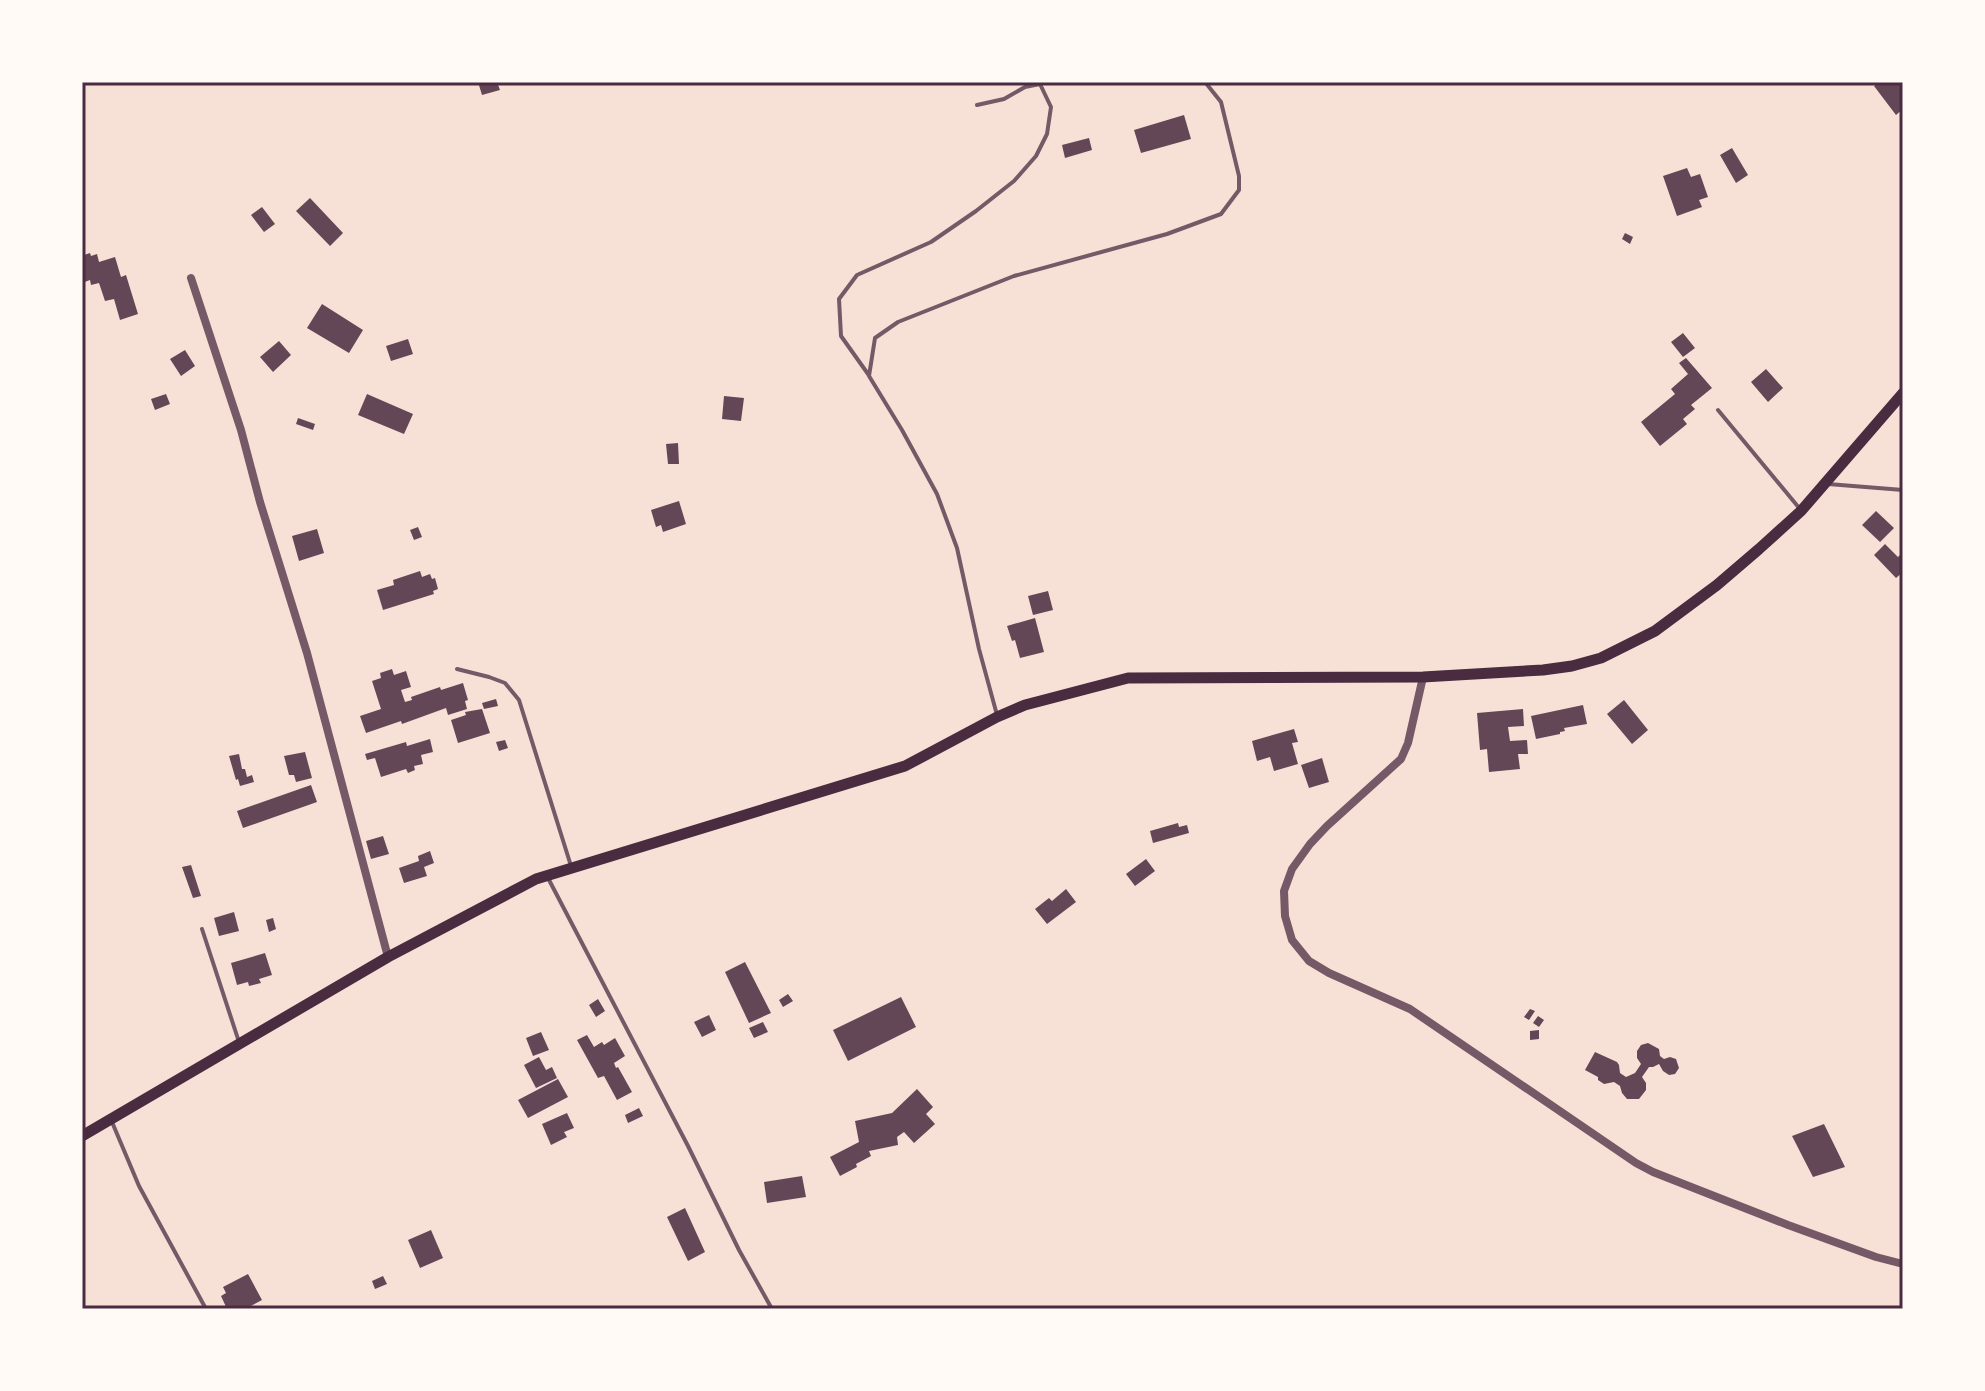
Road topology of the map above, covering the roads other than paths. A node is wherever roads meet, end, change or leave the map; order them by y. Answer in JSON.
{"nodes":[{"id":1,"x":1205,"y":82,"type":"edge"},
{"id":2,"x":1040,"y":83,"type":"edge"},
{"id":3,"x":977,"y":105,"type":"dead end"},
{"id":4,"x":191,"y":278,"type":"dead end"},
{"id":5,"x":869,"y":376,"type":"junction"},
{"id":6,"x":1903,"y":393,"type":"edge"},
{"id":7,"x":1718,"y":410,"type":"dead end"},
{"id":8,"x":1825,"y":484,"type":"junction"},
{"id":9,"x":1903,"y":490,"type":"edge"},
{"id":10,"x":1801,"y":511,"type":"junction"},
{"id":11,"x":457,"y":669,"type":"dead end"},
{"id":12,"x":1423,"y":677,"type":"junction"},
{"id":13,"x":997,"y":717,"type":"junction"},
{"id":14,"x":572,"y":868,"type":"junction"},
{"id":15,"x":547,"y":876,"type":"junction"},
{"id":16,"x":202,"y":929,"type":"dead end"},
{"id":17,"x":388,"y":957,"type":"junction"},
{"id":18,"x":240,"y":1044,"type":"junction"},
{"id":19,"x":111,"y":1119,"type":"junction"},
{"id":20,"x":82,"y":1136,"type":"edge"},
{"id":21,"x":1903,"y":1264,"type":"edge"},
{"id":22,"x":206,"y":1309,"type":"edge"},
{"id":23,"x":772,"y":1309,"type":"edge"}],
"edges":[{"from":1,"to":5,"type":"lane"},
{"from":2,"to":3,"type":"lane"},
{"from":2,"to":5,"type":"lane"},
{"from":4,"to":17,"type":"street"},
{"from":5,"to":13,"type":"lane"},
{"from":6,"to":8,"type":"main road"},
{"from":7,"to":10,"type":"lane"},
{"from":8,"to":9,"type":"lane"},
{"from":8,"to":10,"type":"main road"},
{"from":10,"to":12,"type":"main road"},
{"from":11,"to":14,"type":"lane"},
{"from":12,"to":13,"type":"main road"},
{"from":12,"to":21,"type":"street"},
{"from":13,"to":14,"type":"main road"},
{"from":14,"to":15,"type":"main road"},
{"from":15,"to":17,"type":"main road"},
{"from":15,"to":23,"type":"lane"},
{"from":16,"to":18,"type":"lane"},
{"from":17,"to":18,"type":"main road"},
{"from":18,"to":19,"type":"main road"},
{"from":19,"to":20,"type":"main road"},
{"from":19,"to":22,"type":"lane"}]}
